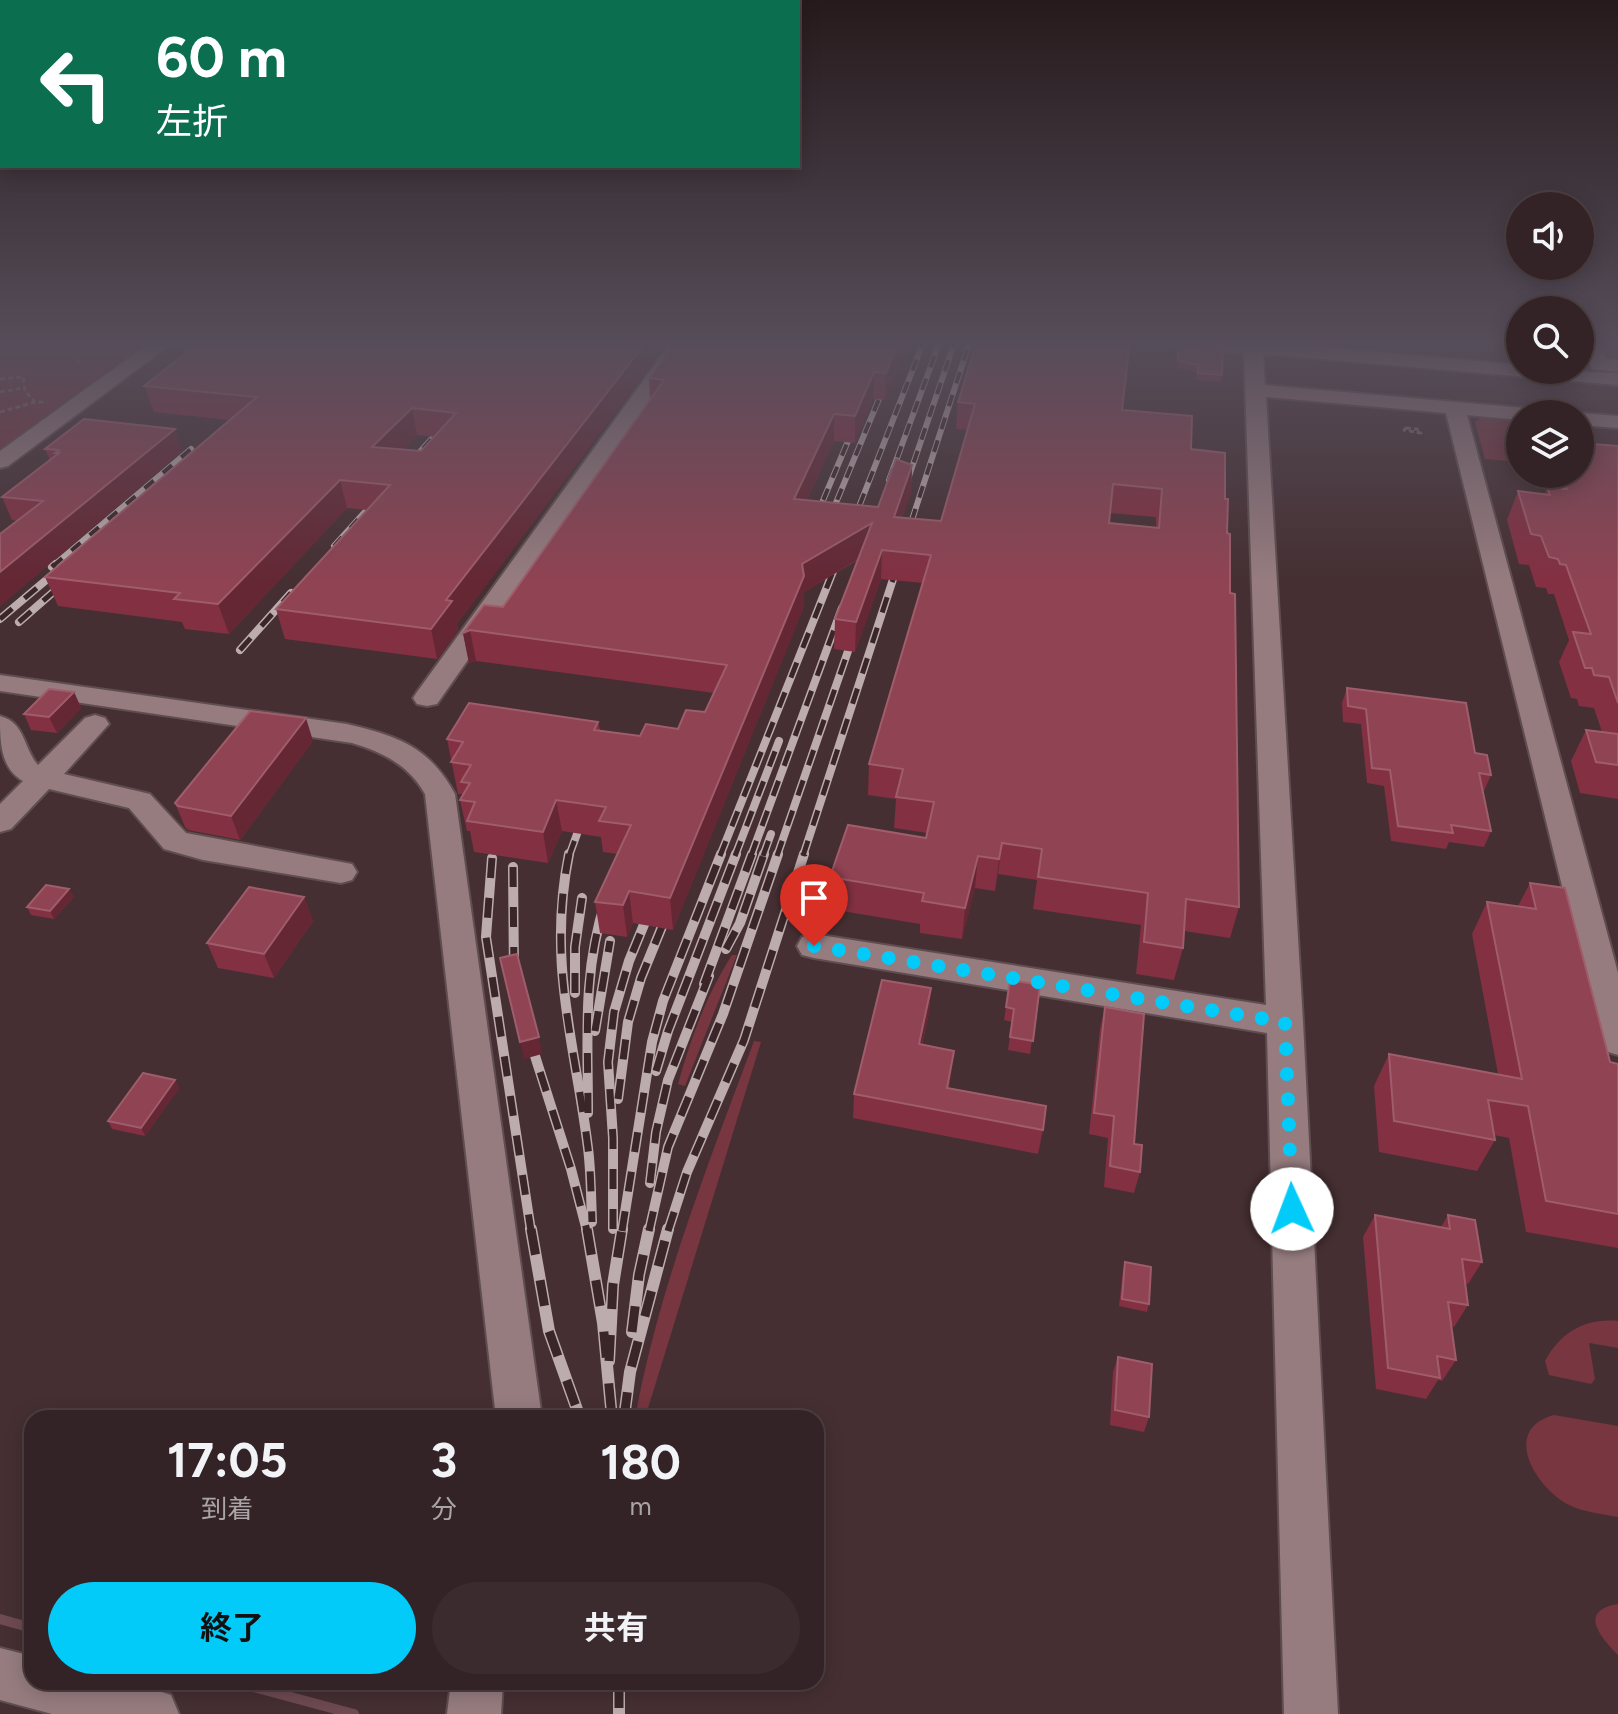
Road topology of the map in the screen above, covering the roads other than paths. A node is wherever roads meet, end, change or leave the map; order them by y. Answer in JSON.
{"nodes":[{"id":1,"x":55,"y":421,"type":"edge"},
{"id":2,"x":625,"y":421,"type":"edge"},
{"id":3,"x":1256,"y":421,"type":"edge"},
{"id":4,"x":1458,"y":421,"type":"edge"},
{"id":5,"x":0,"y":461,"type":"edge"},
{"id":6,"x":0,"y":683,"type":"edge"},
{"id":7,"x":427,"y":698,"type":"dead end"},
{"id":8,"x":95,"y":724,"type":"dead end"},
{"id":9,"x":0,"y":725,"type":"edge"},
{"id":10,"x":42,"y":778,"type":"junction"},
{"id":11,"x":0,"y":822,"type":"edge"},
{"id":12,"x":341,"y":872,"type":"dead end"},
{"id":13,"x":814,"y":946,"type":"dead end"},
{"id":14,"x":1285,"y":1022,"type":"junction"},
{"id":15,"x":1618,"y":1041,"type":"edge"},
{"id":16,"x":518,"y":1410,"type":"edge"},
{"id":17,"x":0,"y":1674,"type":"edge"},
{"id":18,"x":24,"y":1680,"type":"edge"},
{"id":19,"x":61,"y":1690,"type":"edge"},
{"id":20,"x":476,"y":1690,"type":"edge"},
{"id":21,"x":152,"y":1714,"type":"edge"},
{"id":22,"x":474,"y":1714,"type":"edge"},
{"id":23,"x":1311,"y":1714,"type":"edge"}],
"edges":[{"from":1,"to":5,"type":"street"},
{"from":2,"to":7,"type":"street"},
{"from":3,"to":14,"type":"street"},
{"from":4,"to":15,"type":"street"},
{"from":6,"to":16,"type":"street"},
{"from":8,"to":10,"type":"street"},
{"from":9,"to":10,"type":"street"},
{"from":10,"to":11,"type":"street"},
{"from":10,"to":12,"type":"street"},
{"from":13,"to":14,"type":"street"},
{"from":14,"to":23,"type":"street"},
{"from":17,"to":18,"type":"street"},
{"from":19,"to":21,"type":"street"},
{"from":20,"to":22,"type":"street"}]}
